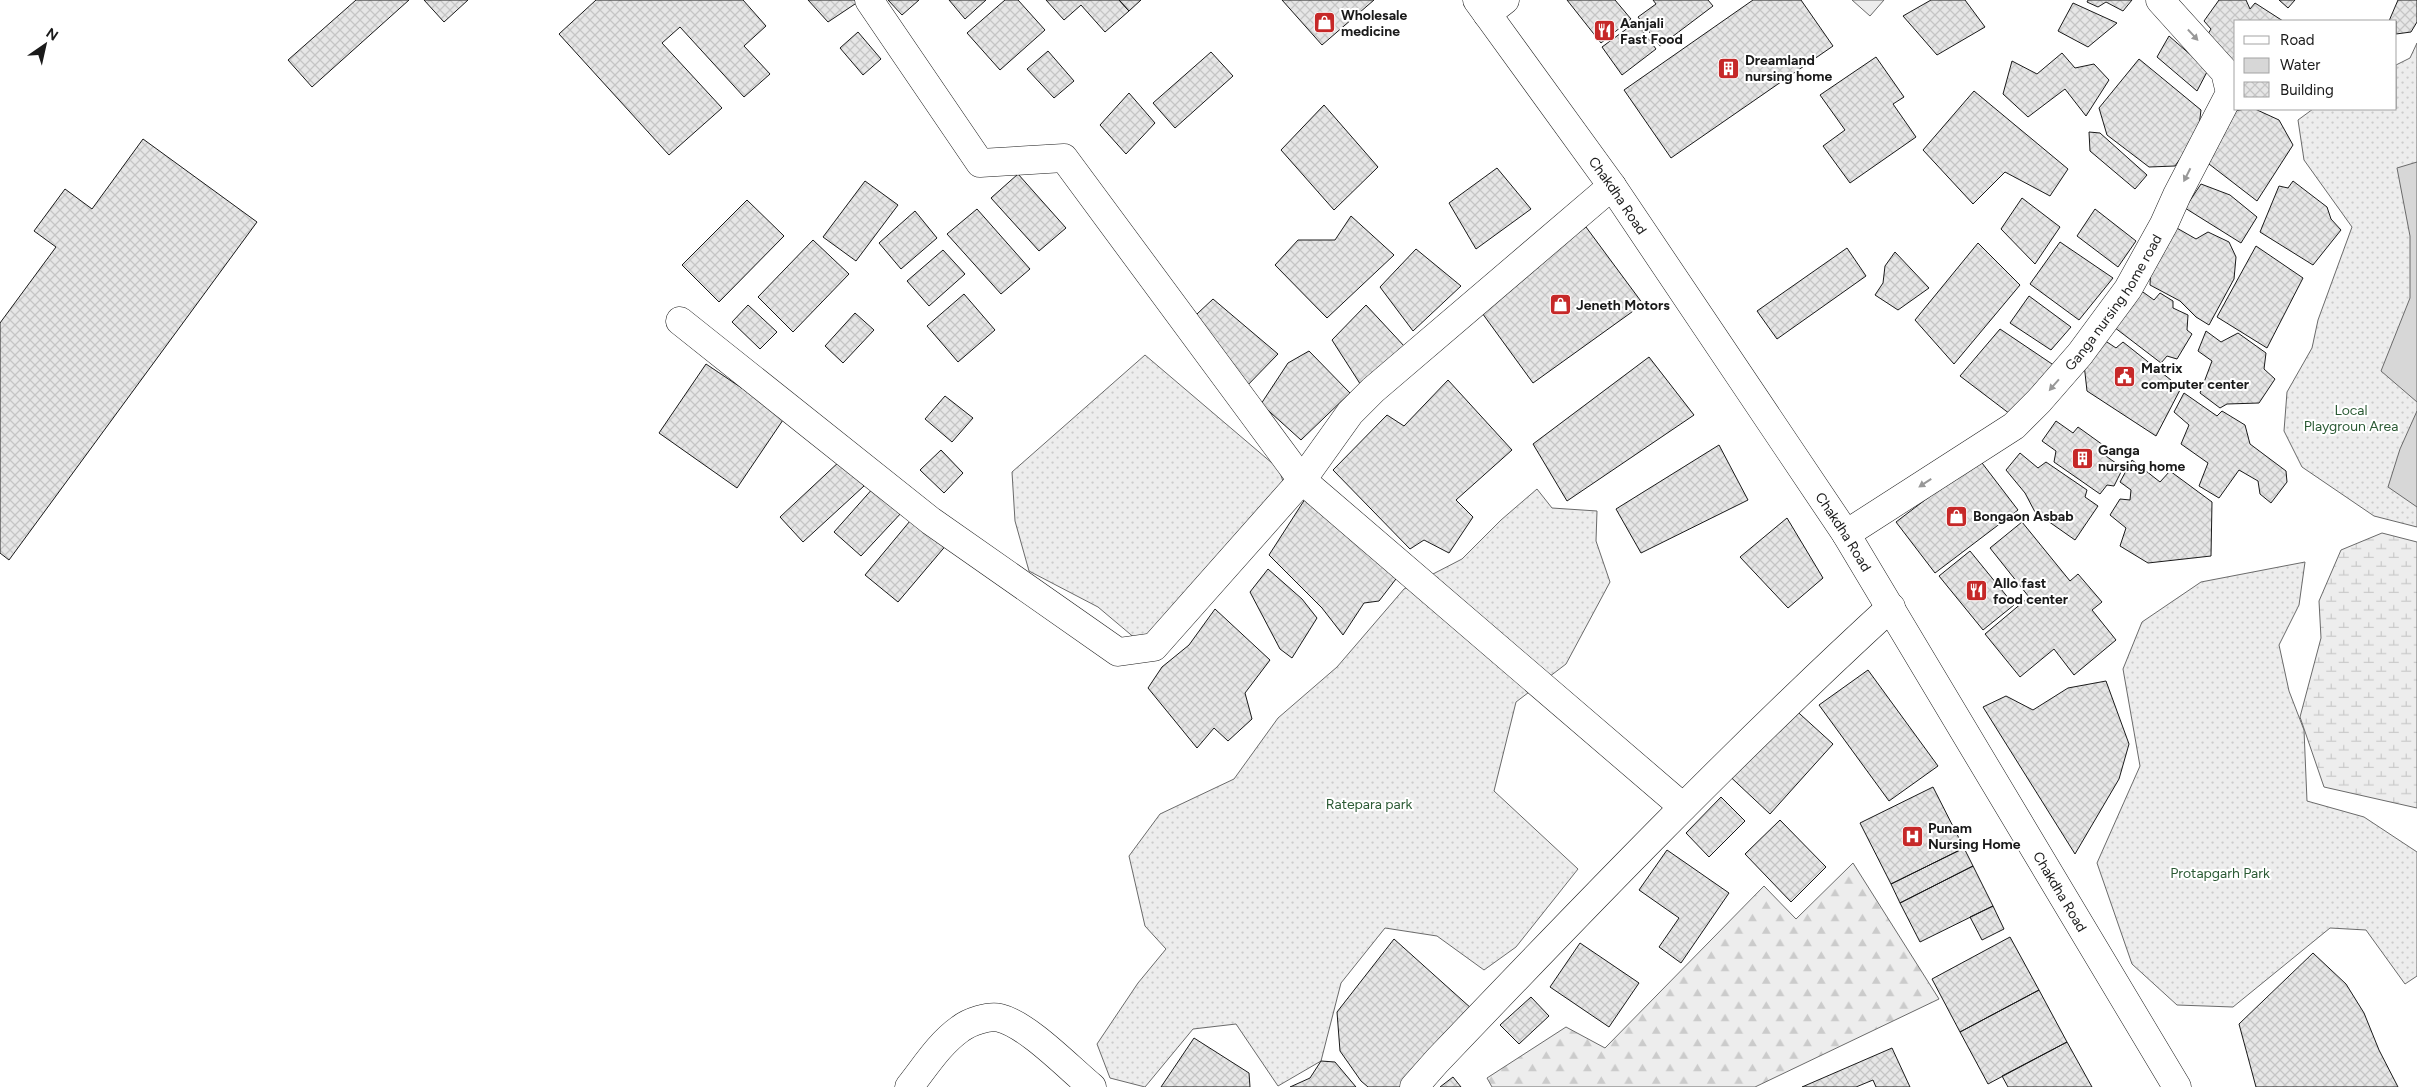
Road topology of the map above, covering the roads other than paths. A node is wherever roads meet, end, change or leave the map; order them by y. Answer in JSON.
{"nodes":[{"id":1,"x":869,"y":0,"type":"edge"},
{"id":2,"x":2160,"y":0,"type":"edge"},
{"id":3,"x":1490,"y":5,"type":"edge"},
{"id":4,"x":1612,"y":186,"type":"junction"},
{"id":5,"x":680,"y":321,"type":"dead end"},
{"id":6,"x":1302,"y":480,"type":"junction"},
{"id":7,"x":1846,"y":534,"type":"junction"},
{"id":8,"x":1891,"y":607,"type":"junction"},
{"id":9,"x":1683,"y":807,"type":"junction"},
{"id":10,"x":2167,"y":1082,"type":"edge"},
{"id":11,"x":909,"y":1087,"type":"edge"},
{"id":12,"x":1092,"y":1087,"type":"edge"},
{"id":13,"x":1414,"y":1087,"type":"edge"}],
"edges":[{"from":1,"to":6,"type":"street"},
{"from":2,"to":7,"type":"street","name":"Ganga nursing home road","one_way":true},
{"from":3,"to":4,"type":"street","name":"Chakdha Road"},
{"from":4,"to":6,"type":"street"},
{"from":4,"to":7,"type":"street","name":"Chakdha Road"},
{"from":5,"to":6,"type":"street"},
{"from":6,"to":9,"type":"street"},
{"from":7,"to":8,"type":"street","name":"Chakdha Road"},
{"from":8,"to":9,"type":"street"},
{"from":8,"to":10,"type":"street","name":"Chakdha Road"},
{"from":9,"to":13,"type":"street"},
{"from":11,"to":12,"type":"street"}]}
